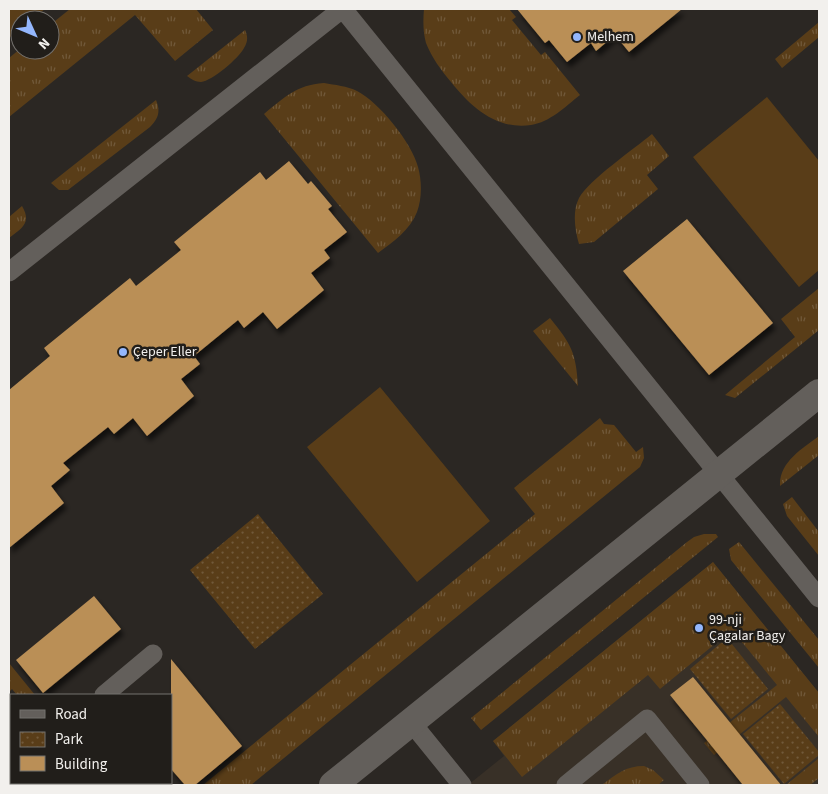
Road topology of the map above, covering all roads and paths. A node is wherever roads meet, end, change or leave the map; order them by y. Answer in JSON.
{"nodes":[{"id":1,"x":343,"y":9,"type":"edge"},
{"id":2,"x":9,"y":272,"type":"edge"},
{"id":3,"x":819,"y":394,"type":"edge"},
{"id":4,"x":720,"y":474,"type":"junction"},
{"id":5,"x":819,"y":598,"type":"edge"},
{"id":6,"x":152,"y":654,"type":"dead end"},
{"id":7,"x":105,"y":694,"type":"edge"},
{"id":8,"x":411,"y":722,"type":"junction"},
{"id":9,"x":332,"y":785,"type":"edge"},
{"id":10,"x":462,"y":785,"type":"edge"},
{"id":11,"x":566,"y":785,"type":"edge"},
{"id":12,"x":700,"y":785,"type":"edge"}],
"edges":[{"from":1,"to":2,"type":"lane"},
{"from":1,"to":4,"type":"lane"},
{"from":3,"to":4,"type":"street"},
{"from":4,"to":5,"type":"lane"},
{"from":4,"to":8,"type":"street"},
{"from":6,"to":7,"type":"lane"},
{"from":8,"to":9,"type":"street"},
{"from":8,"to":10,"type":"lane"},
{"from":11,"to":12,"type":"lane"}]}
